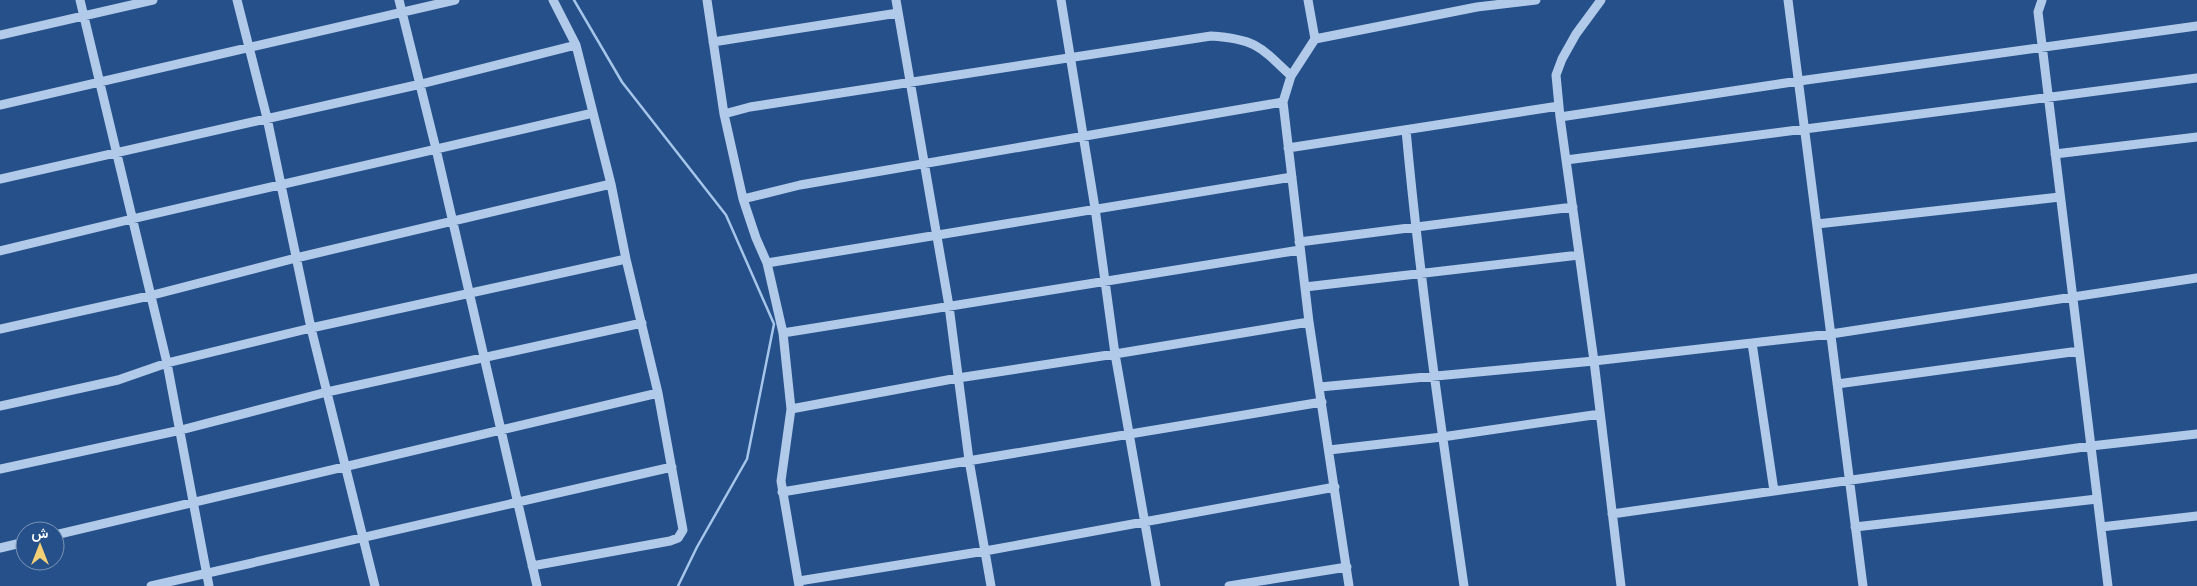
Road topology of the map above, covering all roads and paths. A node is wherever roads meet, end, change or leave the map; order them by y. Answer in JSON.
{"nodes":[{"id":1,"x":80,"y":0,"type":"edge"},
{"id":2,"x":153,"y":0,"type":"edge"},
{"id":3,"x":237,"y":0,"type":"edge"},
{"id":4,"x":399,"y":0,"type":"edge"},
{"id":5,"x":455,"y":0,"type":"edge"},
{"id":6,"x":553,"y":0,"type":"edge"},
{"id":7,"x":707,"y":0,"type":"edge"},
{"id":8,"x":896,"y":0,"type":"edge"},
{"id":9,"x":1061,"y":0,"type":"edge"},
{"id":10,"x":1308,"y":0,"type":"edge"},
{"id":11,"x":1536,"y":0,"type":"edge"},
{"id":12,"x":1601,"y":0,"type":"edge"},
{"id":13,"x":1788,"y":0,"type":"edge"},
{"id":14,"x":2042,"y":0,"type":"edge"},
{"id":15,"x":1476,"y":4,"type":"edge"},
{"id":16,"x":402,"y":12,"type":"junction"},
{"id":17,"x":898,"y":13,"type":"junction"},
{"id":18,"x":85,"y":16,"type":"junction"},
{"id":19,"x":2197,"y":26,"type":"edge"},
{"id":20,"x":0,"y":34,"type":"edge"},
{"id":21,"x":1316,"y":39,"type":"junction"},
{"id":22,"x":713,"y":42,"type":"junction"},
{"id":23,"x":576,"y":45,"type":"junction"},
{"id":24,"x":248,"y":47,"type":"junction"},
{"id":25,"x":2042,"y":48,"type":"junction"},
{"id":26,"x":1071,"y":58,"type":"junction"},
{"id":27,"x":1291,"y":76,"type":"junction"},
{"id":28,"x":2197,"y":78,"type":"edge"},
{"id":29,"x":1799,"y":81,"type":"junction"},
{"id":30,"x":100,"y":82,"type":"junction"},
{"id":31,"x":421,"y":84,"type":"junction"},
{"id":32,"x":910,"y":84,"type":"junction"},
{"id":33,"x":2048,"y":97,"type":"junction"},
{"id":34,"x":1283,"y":102,"type":"junction"},
{"id":35,"x":0,"y":105,"type":"edge"},
{"id":36,"x":1559,"y":106,"type":"junction"},
{"id":37,"x":593,"y":113,"type":"junction"},
{"id":38,"x":724,"y":114,"type":"junction"},
{"id":39,"x":1560,"y":117,"type":"junction"},
{"id":40,"x":267,"y":118,"type":"junction"},
{"id":41,"x":1805,"y":129,"type":"junction"},
{"id":42,"x":1406,"y":130,"type":"junction"},
{"id":43,"x":1084,"y":137,"type":"junction"},
{"id":44,"x":2197,"y":137,"type":"edge"},
{"id":45,"x":1288,"y":148,"type":"junction"},
{"id":46,"x":436,"y":149,"type":"junction"},
{"id":47,"x":116,"y":152,"type":"junction"},
{"id":48,"x":2055,"y":154,"type":"junction"},
{"id":49,"x":1566,"y":160,"type":"junction"},
{"id":50,"x":923,"y":163,"type":"junction"},
{"id":51,"x":1292,"y":177,"type":"junction"},
{"id":52,"x":0,"y":179,"type":"edge"},
{"id":53,"x":611,"y":184,"type":"junction"},
{"id":54,"x":282,"y":186,"type":"junction"},
{"id":55,"x":2060,"y":198,"type":"junction"},
{"id":56,"x":743,"y":199,"type":"junction"},
{"id":57,"x":1573,"y":207,"type":"junction"},
{"id":58,"x":1095,"y":208,"type":"junction"},
{"id":59,"x":132,"y":218,"type":"junction"},
{"id":60,"x":453,"y":222,"type":"junction"},
{"id":61,"x":1817,"y":224,"type":"junction"},
{"id":62,"x":1415,"y":227,"type":"junction"},
{"id":63,"x":936,"y":236,"type":"junction"},
{"id":64,"x":1300,"y":246,"type":"junction"},
{"id":65,"x":0,"y":251,"type":"edge"},
{"id":66,"x":1580,"y":256,"type":"junction"},
{"id":67,"x":296,"y":258,"type":"junction"},
{"id":68,"x":626,"y":259,"type":"junction"},
{"id":69,"x":767,"y":263,"type":"junction"},
{"id":70,"x":1421,"y":274,"type":"junction"},
{"id":71,"x":2197,"y":278,"type":"edge"},
{"id":72,"x":1104,"y":281,"type":"junction"},
{"id":73,"x":1305,"y":288,"type":"junction"},
{"id":74,"x":468,"y":292,"type":"junction"},
{"id":75,"x":150,"y":296,"type":"junction"},
{"id":76,"x":2072,"y":298,"type":"junction"},
{"id":77,"x":949,"y":306,"type":"junction"},
{"id":78,"x":1309,"y":322,"type":"junction"},
{"id":79,"x":642,"y":323,"type":"junction"},
{"id":80,"x":0,"y":328,"type":"edge"},
{"id":81,"x":311,"y":328,"type":"junction"},
{"id":82,"x":783,"y":333,"type":"junction"},
{"id":83,"x":1831,"y":334,"type":"junction"},
{"id":84,"x":1752,"y":343,"type":"junction"},
{"id":85,"x":2079,"y":351,"type":"junction"},
{"id":86,"x":1115,"y":354,"type":"junction"},
{"id":87,"x":484,"y":358,"type":"junction"},
{"id":88,"x":1594,"y":361,"type":"junction"},
{"id":89,"x":167,"y":363,"type":"junction"},
{"id":90,"x":1433,"y":376,"type":"junction"},
{"id":91,"x":958,"y":378,"type":"junction"},
{"id":92,"x":1837,"y":384,"type":"junction"},
{"id":93,"x":1320,"y":387,"type":"junction"},
{"id":94,"x":327,"y":392,"type":"junction"},
{"id":95,"x":658,"y":393,"type":"junction"},
{"id":96,"x":1322,"y":402,"type":"junction"},
{"id":97,"x":0,"y":406,"type":"edge"},
{"id":98,"x":791,"y":409,"type":"junction"},
{"id":99,"x":1600,"y":414,"type":"junction"},
{"id":100,"x":180,"y":430,"type":"junction"},
{"id":101,"x":501,"y":430,"type":"junction"},
{"id":102,"x":2197,"y":434,"type":"edge"},
{"id":103,"x":1129,"y":435,"type":"junction"},
{"id":104,"x":1442,"y":437,"type":"junction"},
{"id":105,"x":2091,"y":446,"type":"junction"},
{"id":106,"x":1329,"y":450,"type":"junction"},
{"id":107,"x":969,"y":460,"type":"junction"},
{"id":108,"x":672,"y":467,"type":"junction"},
{"id":109,"x":344,"y":468,"type":"junction"},
{"id":110,"x":0,"y":469,"type":"edge"},
{"id":111,"x":1849,"y":480,"type":"junction"},
{"id":112,"x":1335,"y":487,"type":"junction"},
{"id":113,"x":1774,"y":491,"type":"junction"},
{"id":114,"x":782,"y":492,"type":"junction"},
{"id":115,"x":2097,"y":498,"type":"junction"},
{"id":116,"x":517,"y":503,"type":"junction"},
{"id":117,"x":192,"y":504,"type":"junction"},
{"id":118,"x":1612,"y":514,"type":"junction"},
{"id":119,"x":2197,"y":516,"type":"edge"},
{"id":120,"x":1145,"y":521,"type":"junction"},
{"id":121,"x":1855,"y":526,"type":"junction"},
{"id":122,"x":2101,"y":527,"type":"junction"},
{"id":123,"x":65,"y":533,"type":"edge"},
{"id":124,"x":364,"y":537,"type":"junction"},
{"id":125,"x":15,"y":544,"type":"edge"},
{"id":126,"x":0,"y":548,"type":"edge"},
{"id":127,"x":985,"y":552,"type":"junction"},
{"id":128,"x":532,"y":566,"type":"junction"},
{"id":129,"x":1347,"y":567,"type":"junction"},
{"id":130,"x":206,"y":573,"type":"junction"},
{"id":131,"x":799,"y":583,"type":"edge"},
{"id":132,"x":151,"y":586,"type":"edge"},
{"id":133,"x":209,"y":586,"type":"edge"},
{"id":134,"x":375,"y":586,"type":"edge"},
{"id":135,"x":536,"y":586,"type":"edge"},
{"id":136,"x":991,"y":586,"type":"edge"},
{"id":137,"x":1156,"y":586,"type":"edge"},
{"id":138,"x":1229,"y":586,"type":"edge"},
{"id":139,"x":1349,"y":586,"type":"edge"},
{"id":140,"x":1464,"y":586,"type":"edge"},
{"id":141,"x":1621,"y":586,"type":"edge"},
{"id":142,"x":1863,"y":586,"type":"edge"},
{"id":143,"x":2108,"y":586,"type":"edge"}],
"edges":[{"from":1,"to":18,"type":"street"},
{"from":2,"to":18,"type":"street"},
{"from":3,"to":24,"type":"street"},
{"from":4,"to":16,"type":"street"},
{"from":5,"to":16,"type":"street"},
{"from":6,"to":23,"type":"street"},
{"from":7,"to":22,"type":"street"},
{"from":8,"to":17,"type":"street"},
{"from":9,"to":26,"type":"street"},
{"from":10,"to":21,"type":"street"},
{"from":11,"to":15,"type":"street"},
{"from":12,"to":36,"type":"street"},
{"from":13,"to":29,"type":"street"},
{"from":14,"to":25,"type":"street"},
{"from":15,"to":21,"type":"street"},
{"from":16,"to":24,"type":"street"},
{"from":16,"to":31,"type":"street"},
{"from":17,"to":22,"type":"street"},
{"from":17,"to":32,"type":"street"},
{"from":18,"to":20,"type":"street"},
{"from":18,"to":30,"type":"street"},
{"from":19,"to":25,"type":"street"},
{"from":21,"to":27,"type":"street"},
{"from":22,"to":38,"type":"street"},
{"from":23,"to":31,"type":"street"},
{"from":23,"to":37,"type":"street"},
{"from":24,"to":30,"type":"street"},
{"from":24,"to":40,"type":"street"},
{"from":25,"to":29,"type":"street"},
{"from":25,"to":33,"type":"street"},
{"from":26,"to":27,"type":"street"},
{"from":26,"to":32,"type":"street"},
{"from":26,"to":43,"type":"street"},
{"from":27,"to":34,"type":"street"},
{"from":28,"to":33,"type":"street"},
{"from":29,"to":39,"type":"street"},
{"from":29,"to":41,"type":"street"},
{"from":30,"to":35,"type":"street"},
{"from":30,"to":47,"type":"street"},
{"from":31,"to":40,"type":"street"},
{"from":31,"to":46,"type":"street"},
{"from":32,"to":38,"type":"street"},
{"from":32,"to":50,"type":"street"},
{"from":33,"to":41,"type":"street"},
{"from":33,"to":48,"type":"street"},
{"from":34,"to":43,"type":"street"},
{"from":34,"to":45,"type":"street"},
{"from":36,"to":39,"type":"street"},
{"from":36,"to":42,"type":"street"},
{"from":37,"to":46,"type":"street"},
{"from":37,"to":53,"type":"street"},
{"from":38,"to":56,"type":"street"},
{"from":39,"to":49,"type":"street"},
{"from":40,"to":47,"type":"street"},
{"from":40,"to":54,"type":"street"},
{"from":41,"to":49,"type":"street"},
{"from":41,"to":61,"type":"street"},
{"from":42,"to":45,"type":"street"},
{"from":42,"to":62,"type":"street"},
{"from":43,"to":50,"type":"street"},
{"from":43,"to":58,"type":"street"},
{"from":44,"to":48,"type":"street"},
{"from":45,"to":51,"type":"street"},
{"from":46,"to":54,"type":"street"},
{"from":46,"to":60,"type":"street"},
{"from":47,"to":52,"type":"street"},
{"from":47,"to":59,"type":"street"},
{"from":48,"to":55,"type":"street"},
{"from":49,"to":57,"type":"street"},
{"from":50,"to":56,"type":"street"},
{"from":50,"to":63,"type":"street"},
{"from":51,"to":58,"type":"street"},
{"from":51,"to":64,"type":"street"},
{"from":53,"to":60,"type":"street"},
{"from":53,"to":68,"type":"street"},
{"from":54,"to":59,"type":"street"},
{"from":54,"to":67,"type":"street"},
{"from":55,"to":61,"type":"street"},
{"from":55,"to":76,"type":"street"},
{"from":56,"to":69,"type":"street"},
{"from":57,"to":62,"type":"street"},
{"from":57,"to":66,"type":"street"},
{"from":58,"to":63,"type":"street"},
{"from":58,"to":72,"type":"street"},
{"from":59,"to":65,"type":"street"},
{"from":59,"to":75,"type":"street"},
{"from":60,"to":67,"type":"street"},
{"from":60,"to":74,"type":"street"},
{"from":61,"to":83,"type":"street"},
{"from":62,"to":64,"type":"street"},
{"from":62,"to":70,"type":"street"},
{"from":63,"to":69,"type":"street"},
{"from":63,"to":77,"type":"street"},
{"from":64,"to":72,"type":"street"},
{"from":64,"to":73,"type":"street"},
{"from":66,"to":70,"type":"street"},
{"from":66,"to":88,"type":"street"},
{"from":67,"to":75,"type":"street"},
{"from":67,"to":81,"type":"street"},
{"from":68,"to":74,"type":"street"},
{"from":68,"to":79,"type":"street"},
{"from":69,"to":82,"type":"street"},
{"from":70,"to":73,"type":"street"},
{"from":70,"to":90,"type":"street"},
{"from":71,"to":76,"type":"street"},
{"from":72,"to":77,"type":"street"},
{"from":72,"to":86,"type":"street"},
{"from":73,"to":78,"type":"street"},
{"from":74,"to":81,"type":"street"},
{"from":74,"to":87,"type":"street"},
{"from":75,"to":80,"type":"street"},
{"from":75,"to":89,"type":"street"},
{"from":76,"to":83,"type":"street"},
{"from":76,"to":85,"type":"street"},
{"from":77,"to":82,"type":"street"},
{"from":77,"to":91,"type":"street"},
{"from":78,"to":86,"type":"street"},
{"from":78,"to":93,"type":"street"},
{"from":79,"to":87,"type":"street"},
{"from":79,"to":95,"type":"street"},
{"from":81,"to":89,"type":"street"},
{"from":81,"to":94,"type":"street"},
{"from":82,"to":98,"type":"street"},
{"from":83,"to":84,"type":"street"},
{"from":83,"to":92,"type":"street"},
{"from":84,"to":88,"type":"street"},
{"from":84,"to":113,"type":"street"},
{"from":85,"to":92,"type":"street"},
{"from":85,"to":105,"type":"street"},
{"from":86,"to":91,"type":"street"},
{"from":86,"to":103,"type":"street"},
{"from":87,"to":94,"type":"street"},
{"from":87,"to":101,"type":"street"},
{"from":88,"to":90,"type":"street"},
{"from":88,"to":99,"type":"street"},
{"from":89,"to":97,"type":"street"},
{"from":89,"to":100,"type":"street"},
{"from":90,"to":93,"type":"street"},
{"from":90,"to":104,"type":"street"},
{"from":91,"to":98,"type":"street"},
{"from":91,"to":107,"type":"street"},
{"from":92,"to":111,"type":"street"},
{"from":93,"to":96,"type":"street"},
{"from":94,"to":100,"type":"street"},
{"from":94,"to":109,"type":"street"},
{"from":95,"to":101,"type":"street"},
{"from":95,"to":108,"type":"street"},
{"from":96,"to":103,"type":"street"},
{"from":96,"to":106,"type":"street"},
{"from":98,"to":114,"type":"street"},
{"from":99,"to":104,"type":"street"},
{"from":99,"to":118,"type":"street"},
{"from":100,"to":110,"type":"street"},
{"from":100,"to":117,"type":"street"},
{"from":101,"to":109,"type":"street"},
{"from":101,"to":116,"type":"street"},
{"from":102,"to":105,"type":"street"},
{"from":103,"to":107,"type":"street"},
{"from":103,"to":120,"type":"street"},
{"from":104,"to":106,"type":"street"},
{"from":104,"to":140,"type":"street"},
{"from":105,"to":111,"type":"street"},
{"from":105,"to":115,"type":"street"},
{"from":106,"to":112,"type":"street"},
{"from":107,"to":114,"type":"street"},
{"from":107,"to":127,"type":"street"},
{"from":108,"to":116,"type":"street"},
{"from":108,"to":128,"type":"street"},
{"from":109,"to":117,"type":"street"},
{"from":109,"to":124,"type":"street"},
{"from":111,"to":113,"type":"street"},
{"from":111,"to":121,"type":"street"},
{"from":112,"to":120,"type":"street"},
{"from":112,"to":129,"type":"street"},
{"from":113,"to":118,"type":"street"},
{"from":114,"to":131,"type":"street"},
{"from":115,"to":121,"type":"street"},
{"from":115,"to":122,"type":"street"},
{"from":116,"to":124,"type":"street"},
{"from":116,"to":128,"type":"street"},
{"from":117,"to":123,"type":"street"},
{"from":117,"to":130,"type":"street"},
{"from":118,"to":141,"type":"street"},
{"from":119,"to":122,"type":"street"},
{"from":120,"to":127,"type":"street"},
{"from":120,"to":137,"type":"street"},
{"from":121,"to":142,"type":"street"},
{"from":122,"to":143,"type":"street"},
{"from":124,"to":130,"type":"street"},
{"from":124,"to":134,"type":"street"},
{"from":125,"to":126,"type":"street"},
{"from":127,"to":131,"type":"street"},
{"from":127,"to":136,"type":"street"},
{"from":128,"to":135,"type":"street"},
{"from":129,"to":138,"type":"street"},
{"from":129,"to":139,"type":"street"},
{"from":130,"to":132,"type":"street"},
{"from":130,"to":133,"type":"street"}]}
